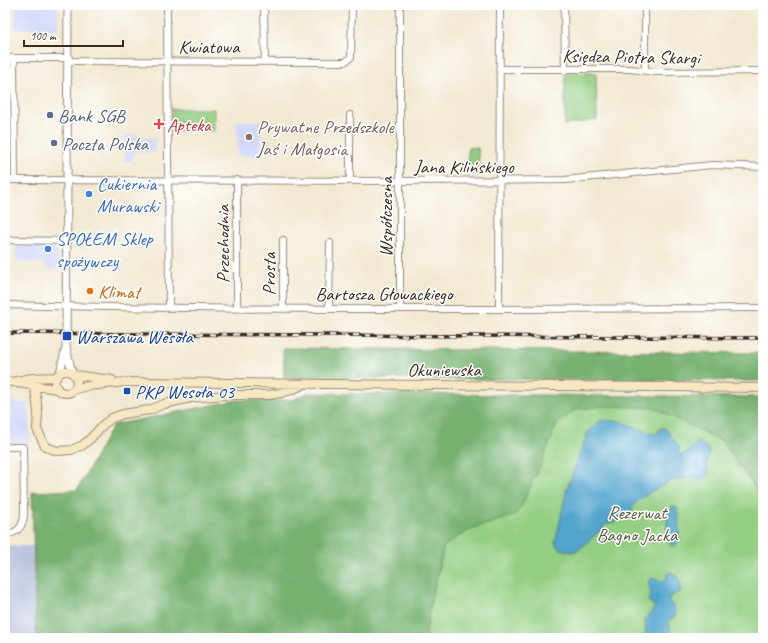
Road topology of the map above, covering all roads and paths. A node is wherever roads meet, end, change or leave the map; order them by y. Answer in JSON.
{"nodes":[{"id":1,"x":68,"y":5,"type":"edge"},
{"id":2,"x":168,"y":5,"type":"edge"},
{"id":3,"x":264,"y":5,"type":"edge"},
{"id":4,"x":352,"y":5,"type":"edge"},
{"id":5,"x":400,"y":5,"type":"edge"},
{"id":6,"x":500,"y":5,"type":"edge"},
{"id":7,"x":564,"y":5,"type":"edge"},
{"id":8,"x":644,"y":5,"type":"edge"},
{"id":9,"x":5,"y":58,"type":"edge"},
{"id":10,"x":14,"y":58,"type":"junction"},
{"id":11,"x":69,"y":60,"type":"junction"},
{"id":12,"x":167,"y":61,"type":"junction"},
{"id":13,"x":265,"y":62,"type":"junction"},
{"id":14,"x":499,"y":69,"type":"junction"},
{"id":15,"x":565,"y":70,"type":"junction"},
{"id":16,"x":645,"y":71,"type":"junction"},
{"id":17,"x":763,"y":71,"type":"edge"},
{"id":18,"x":350,"y":115,"type":"dead end"},
{"id":19,"x":763,"y":167,"type":"edge"},
{"id":20,"x":5,"y":180,"type":"edge"},
{"id":21,"x":15,"y":180,"type":"junction"},
{"id":22,"x":68,"y":180,"type":"junction"},
{"id":23,"x":169,"y":180,"type":"junction"},
{"id":24,"x":238,"y":180,"type":"junction"},
{"id":25,"x":350,"y":181,"type":"junction"},
{"id":26,"x":400,"y":181,"type":"junction"},
{"id":27,"x":499,"y":181,"type":"junction"},
{"id":28,"x":5,"y":240,"type":"edge"},
{"id":29,"x":283,"y":240,"type":"dead end"},
{"id":30,"x":68,"y":241,"type":"junction"},
{"id":31,"x":330,"y":243,"type":"dead end"},
{"id":32,"x":5,"y":305,"type":"edge"},
{"id":33,"x":67,"y":306,"type":"junction"},
{"id":34,"x":169,"y":307,"type":"junction"},
{"id":35,"x":237,"y":307,"type":"junction"},
{"id":36,"x":283,"y":308,"type":"junction"},
{"id":37,"x":329,"y":308,"type":"junction"},
{"id":38,"x":400,"y":308,"type":"junction"},
{"id":39,"x":763,"y":308,"type":"edge"},
{"id":40,"x":499,"y":309,"type":"junction"},
{"id":41,"x":66,"y":346,"type":"junction"},
{"id":42,"x":73,"y":374,"type":"junction"},
{"id":43,"x":58,"y":375,"type":"junction"},
{"id":44,"x":9,"y":382,"type":"edge"},
{"id":45,"x":33,"y":382,"type":"junction"},
{"id":46,"x":125,"y":382,"type":"junction"},
{"id":47,"x":304,"y":384,"type":"junction"},
{"id":48,"x":75,"y":388,"type":"junction"},
{"id":49,"x":763,"y":388,"type":"edge"},
{"id":50,"x":57,"y":389,"type":"junction"},
{"id":51,"x":5,"y":447,"type":"edge"},
{"id":52,"x":5,"y":534,"type":"edge"}],
"edges":[{"from":1,"to":11,"type":"street"},
{"from":2,"to":12,"type":"street"},
{"from":3,"to":13,"type":"street"},
{"from":4,"to":13,"type":"street","name":"Kwiatowa"},
{"from":5,"to":26,"type":"street","name":"Współczesna"},
{"from":6,"to":14,"type":"street"},
{"from":7,"to":15,"type":"street"},
{"from":8,"to":16,"type":"street"},
{"from":9,"to":10,"type":"street","name":"Kwiatowa"},
{"from":10,"to":11,"type":"street","name":"Kwiatowa"},
{"from":10,"to":21,"type":"street"},
{"from":11,"to":12,"type":"street","name":"Kwiatowa"},
{"from":11,"to":22,"type":"street"},
{"from":12,"to":13,"type":"street","name":"Kwiatowa"},
{"from":12,"to":23,"type":"street"},
{"from":14,"to":15,"type":"street","name":"Księdza Piotra Skargi"},
{"from":14,"to":27,"type":"street"},
{"from":15,"to":16,"type":"street","name":"Księdza Piotra Skargi"},
{"from":16,"to":17,"type":"street","name":"Księdza Piotra Skargi"},
{"from":18,"to":25,"type":"street"},
{"from":19,"to":27,"type":"street","name":"Jana Kilińskiego"},
{"from":20,"to":21,"type":"street","name":"Jana Kilińskiego"},
{"from":21,"to":22,"type":"street","name":"Jana Kilińskiego"},
{"from":22,"to":23,"type":"street","name":"Jana Kilińskiego"},
{"from":22,"to":30,"type":"street"},
{"from":23,"to":24,"type":"street","name":"Jana Kilińskiego"},
{"from":23,"to":34,"type":"street"},
{"from":24,"to":25,"type":"street","name":"Jana Kilińskiego"},
{"from":24,"to":35,"type":"street","name":"Przechodnia"},
{"from":25,"to":26,"type":"street","name":"Jana Kilińskiego"},
{"from":26,"to":27,"type":"street","name":"Jana Kilińskiego"},
{"from":26,"to":38,"type":"street","name":"Współczesna"},
{"from":27,"to":40,"type":"street"},
{"from":28,"to":30,"type":"street"},
{"from":29,"to":36,"type":"street","name":"Prosta"},
{"from":30,"to":33,"type":"street"},
{"from":31,"to":37,"type":"street"},
{"from":32,"to":33,"type":"street","name":"Bartosza Głowackiego"},
{"from":33,"to":34,"type":"street","name":"Bartosza Głowackiego"},
{"from":33,"to":41,"type":"street"},
{"from":34,"to":35,"type":"street","name":"Bartosza Głowackiego"},
{"from":35,"to":36,"type":"street","name":"Bartosza Głowackiego"},
{"from":36,"to":37,"type":"street","name":"Bartosza Głowackiego"},
{"from":37,"to":38,"type":"street","name":"Bartosza Głowackiego"},
{"from":38,"to":40,"type":"street","name":"Bartosza Głowackiego"},
{"from":39,"to":40,"type":"street","name":"Bartosza Głowackiego"},
{"from":41,"to":42,"type":"street"},
{"from":41,"to":43,"type":"street"},
{"from":42,"to":43,"type":"main road"},
{"from":42,"to":46,"type":"main road","name":"Okuniewska"},
{"from":42,"to":48,"type":"main road"},
{"from":43,"to":45,"type":"main road"},
{"from":43,"to":50,"type":"main road"},
{"from":44,"to":45,"type":"main road"},
{"from":45,"to":47,"type":"main road"},
{"from":45,"to":50,"type":"main road"},
{"from":46,"to":47,"type":"main road","name":"Okuniewska"},
{"from":46,"to":48,"type":"main road","name":"Okuniewska"},
{"from":47,"to":49,"type":"main road","name":"Okuniewska"},
{"from":48,"to":50,"type":"main road"},
{"from":51,"to":52,"type":"street"}]}
